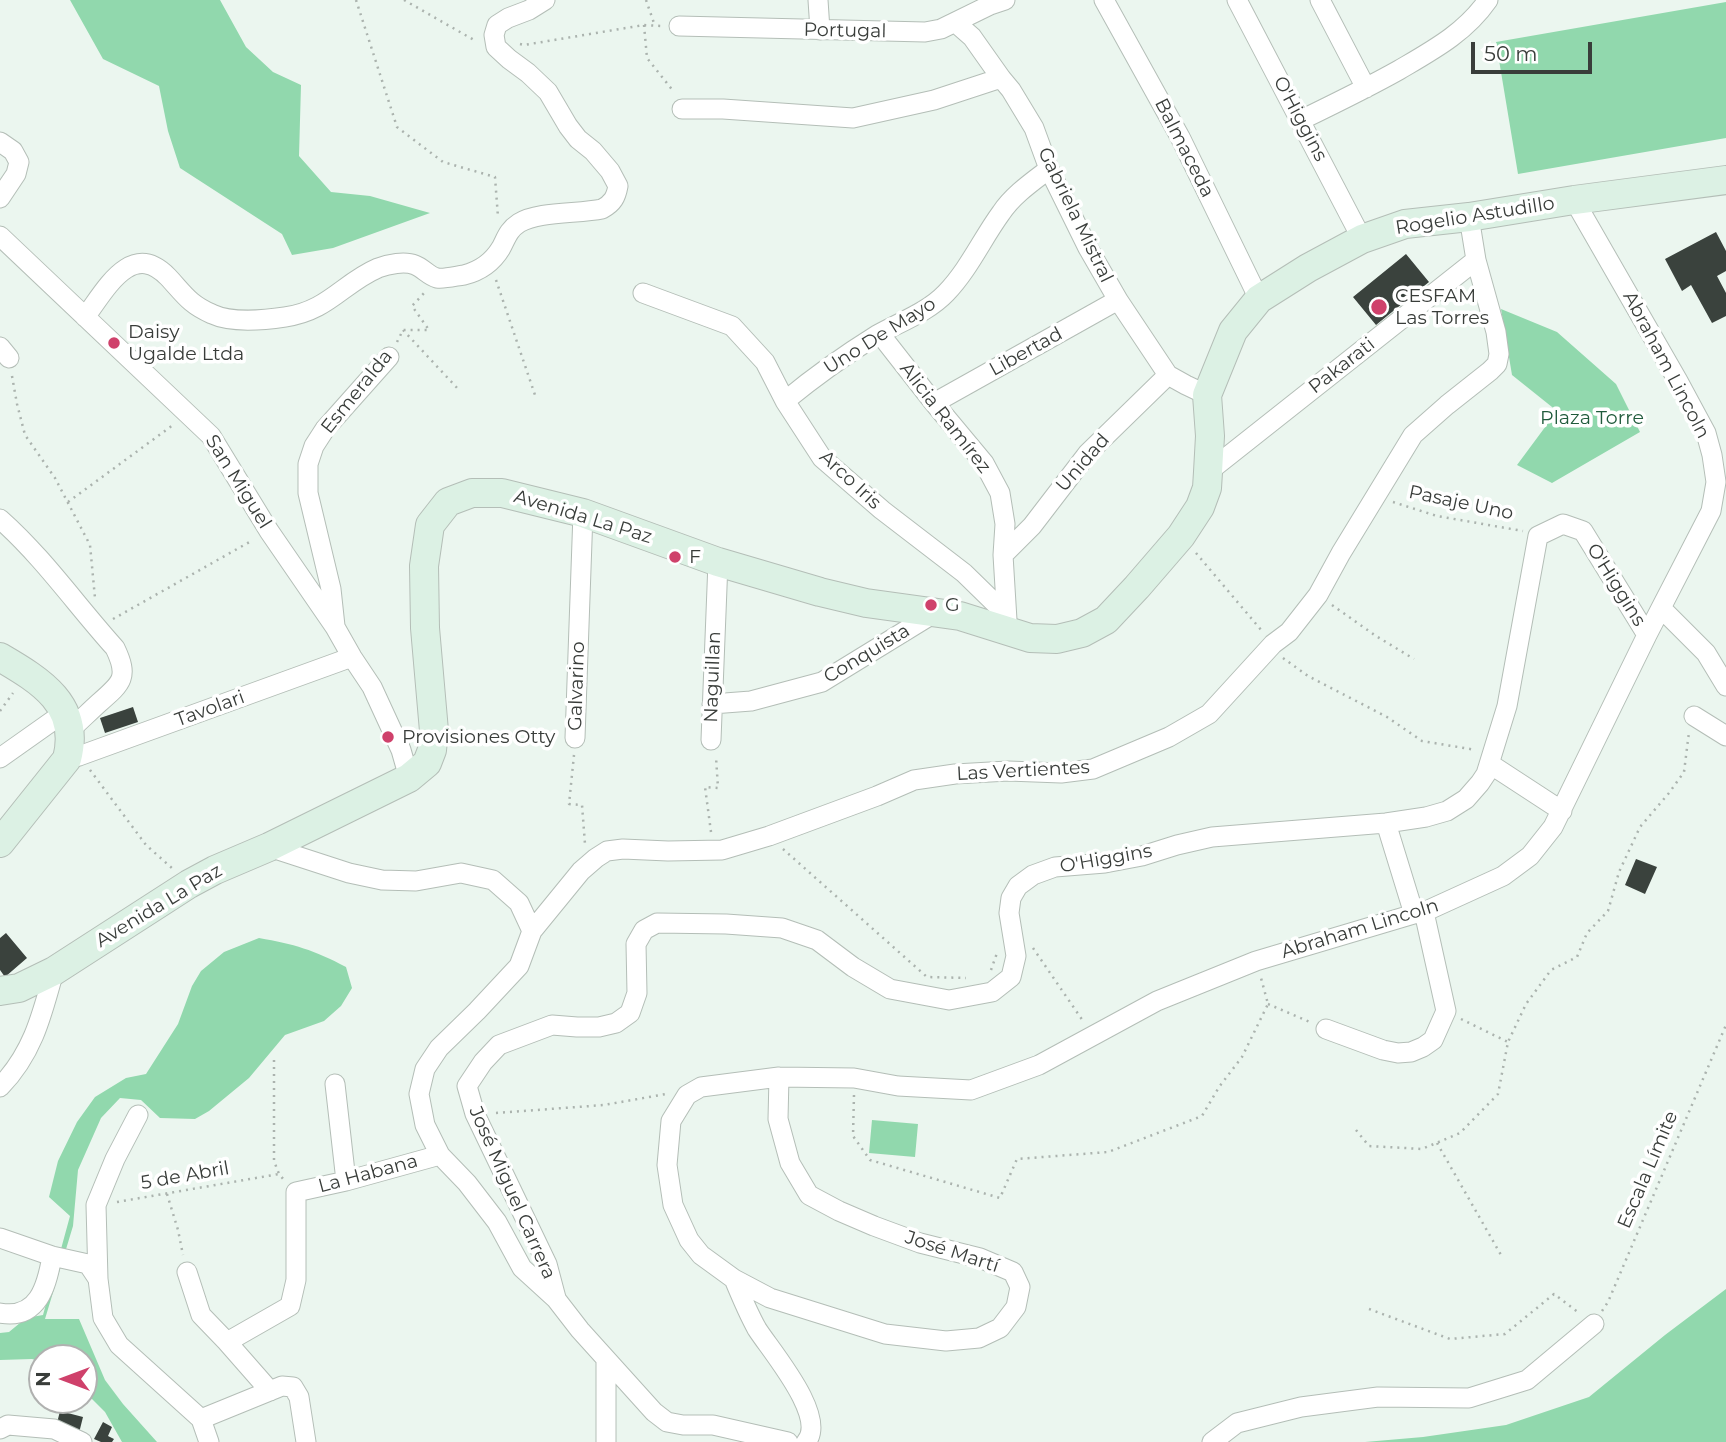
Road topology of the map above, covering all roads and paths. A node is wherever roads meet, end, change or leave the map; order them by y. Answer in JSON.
{"nodes":[{"id":1,"x":356,"y":0,"type":"edge"},
{"id":2,"x":404,"y":0,"type":"edge"},
{"id":3,"x":545,"y":0,"type":"edge"},
{"id":4,"x":646,"y":0,"type":"edge"},
{"id":5,"x":818,"y":0,"type":"edge"},
{"id":6,"x":1005,"y":0,"type":"edge"},
{"id":7,"x":1104,"y":0,"type":"edge"},
{"id":8,"x":1237,"y":0,"type":"edge"},
{"id":9,"x":1320,"y":0,"type":"edge"},
{"id":10,"x":1488,"y":0,"type":"edge"},
{"id":11,"x":956,"y":23,"type":"junction"},
{"id":12,"x":644,"y":25,"type":"junction"},
{"id":13,"x":655,"y":26,"type":"junction"},
{"id":14,"x":679,"y":26,"type":"joint"},
{"id":15,"x":820,"y":30,"type":"junction"},
{"id":16,"x":494,"y":35,"type":"junction"},
{"id":17,"x":1001,"y":78,"type":"junction"},
{"id":18,"x":1366,"y":88,"type":"junction"},
{"id":19,"x":682,"y":109,"type":"joint"},
{"id":20,"x":1301,"y":120,"type":"junction"},
{"id":21,"x":0,"y":142,"type":"edge"},
{"id":22,"x":1049,"y":169,"type":"junction"},
{"id":23,"x":1726,"y":180,"type":"edge"},
{"id":24,"x":0,"y":198,"type":"edge"},
{"id":25,"x":1574,"y":200,"type":"junction"},
{"id":26,"x":1469,"y":217,"type":"junction"},
{"id":27,"x":0,"y":236,"type":"edge"},
{"id":28,"x":1362,"y":239,"type":"junction"},
{"id":29,"x":496,"y":256,"type":"junction"},
{"id":30,"x":1476,"y":260,"type":"junction"},
{"id":31,"x":438,"y":278,"type":"junction"},
{"id":32,"x":643,"y":293,"type":"dead end"},
{"id":33,"x":1259,"y":299,"type":"junction"},
{"id":34,"x":1118,"y":300,"type":"junction"},
{"id":35,"x":85,"y":317,"type":"junction"},
{"id":36,"x":403,"y":330,"type":"junction"},
{"id":37,"x":880,"y":334,"type":"junction"},
{"id":38,"x":4,"y":353,"type":"edge"},
{"id":39,"x":389,"y":357,"type":"joint"},
{"id":40,"x":1168,"y":375,"type":"junction"},
{"id":41,"x":458,"y":390,"type":"dead end"},
{"id":42,"x":1207,"y":395,"type":"junction"},
{"id":43,"x":536,"y":398,"type":"dead end"},
{"id":44,"x":785,"y":401,"type":"junction"},
{"id":45,"x":933,"y":403,"type":"junction"},
{"id":46,"x":189,"y":413,"type":"junction"},
{"id":47,"x":1706,"y":433,"type":"junction"},
{"id":48,"x":1726,"y":455,"type":"edge"},
{"id":49,"x":1208,"y":472,"type":"junction"},
{"id":50,"x":1377,"y":496,"type":"junction"},
{"id":51,"x":68,"y":502,"type":"junction"},
{"id":52,"x":583,"y":513,"type":"junction"},
{"id":53,"x":0,"y":519,"type":"edge"},
{"id":54,"x":268,"y":531,"type":"junction"},
{"id":55,"x":1181,"y":536,"type":"junction"},
{"id":56,"x":1538,"y":536,"type":"junction"},
{"id":57,"x":1003,"y":555,"type":"junction"},
{"id":58,"x":718,"y":562,"type":"junction"},
{"id":59,"x":1318,"y":595,"type":"junction"},
{"id":60,"x":1662,"y":609,"type":"junction"},
{"id":61,"x":936,"y":612,"type":"junction"},
{"id":62,"x":1007,"y":622,"type":"junction"},
{"id":63,"x":97,"y":623,"type":"junction"},
{"id":64,"x":335,"y":627,"type":"junction"},
{"id":65,"x":1647,"y":635,"type":"junction"},
{"id":66,"x":1273,"y":644,"type":"junction"},
{"id":67,"x":0,"y":657,"type":"edge"},
{"id":68,"x":352,"y":657,"type":"junction"},
{"id":69,"x":1414,"y":659,"type":"dead end"},
{"id":70,"x":1726,"y":686,"type":"edge"},
{"id":71,"x":712,"y":704,"type":"junction"},
{"id":72,"x":1694,"y":716,"type":"joint"},
{"id":73,"x":68,"y":720,"type":"junction"},
{"id":74,"x":1726,"y":736,"type":"edge"},
{"id":75,"x":575,"y":738,"type":"joint"},
{"id":76,"x":711,"y":740,"type":"joint"},
{"id":77,"x":73,"y":757,"type":"junction"},
{"id":78,"x":0,"y":758,"type":"edge"},
{"id":79,"x":1492,"y":758,"type":"junction"},
{"id":80,"x":409,"y":778,"type":"junction"},
{"id":81,"x":1562,"y":810,"type":"junction"},
{"id":82,"x":1386,"y":823,"type":"junction"},
{"id":83,"x":769,"y":836,"type":"junction"},
{"id":84,"x":0,"y":843,"type":"edge"},
{"id":85,"x":269,"y":847,"type":"junction"},
{"id":86,"x":585,"y":847,"type":"dead end"},
{"id":87,"x":722,"y":850,"type":"junction"},
{"id":88,"x":189,"y":884,"type":"junction"},
{"id":89,"x":1419,"y":913,"type":"junction"},
{"id":90,"x":532,"y":931,"type":"junction"},
{"id":91,"x":1031,"y":946,"type":"dead end"},
{"id":92,"x":1256,"y":961,"type":"junction"},
{"id":93,"x":54,"y":971,"type":"junction"},
{"id":94,"x":976,"y":978,"type":"dead end"},
{"id":95,"x":0,"y":990,"type":"edge"},
{"id":96,"x":1268,"y":1004,"type":"junction"},
{"id":97,"x":1446,"y":1011,"type":"junction"},
{"id":98,"x":1726,"y":1025,"type":"edge"},
{"id":99,"x":1326,"y":1029,"type":"joint"},
{"id":100,"x":1093,"y":1035,"type":"junction"},
{"id":101,"x":1508,"y":1042,"type":"junction"},
{"id":102,"x":274,"y":1060,"type":"dead end"},
{"id":103,"x":779,"y":1077,"type":"junction"},
{"id":104,"x":855,"y":1078,"type":"junction"},
{"id":105,"x":335,"y":1084,"type":"dead end"},
{"id":106,"x":467,"y":1086,"type":"joint"},
{"id":107,"x":0,"y":1087,"type":"edge"},
{"id":108,"x":701,"y":1087,"type":"junction"},
{"id":109,"x":475,"y":1114,"type":"junction"},
{"id":110,"x":138,"y":1115,"type":"dead end"},
{"id":111,"x":1356,"y":1130,"type":"dead end"},
{"id":112,"x":1437,"y":1143,"type":"junction"},
{"id":113,"x":440,"y":1154,"type":"junction"},
{"id":114,"x":279,"y":1174,"type":"junction"},
{"id":115,"x":346,"y":1181,"type":"junction"},
{"id":116,"x":296,"y":1192,"type":"junction"},
{"id":117,"x":167,"y":1194,"type":"junction"},
{"id":118,"x":96,"y":1205,"type":"junction"},
{"id":119,"x":0,"y":1238,"type":"edge"},
{"id":120,"x":1501,"y":1255,"type":"dead end"},
{"id":121,"x":52,"y":1256,"type":"junction"},
{"id":122,"x":187,"y":1272,"type":"joint"},
{"id":123,"x":98,"y":1279,"type":"junction"},
{"id":124,"x":734,"y":1279,"type":"junction"},
{"id":125,"x":556,"y":1299,"type":"junction"},
{"id":126,"x":1369,"y":1309,"type":"dead end"},
{"id":127,"x":0,"y":1313,"type":"edge"},
{"id":128,"x":1594,"y":1324,"type":"junction"},
{"id":129,"x":227,"y":1342,"type":"junction"},
{"id":130,"x":607,"y":1359,"type":"junction"},
{"id":131,"x":270,"y":1391,"type":"junction"},
{"id":132,"x":201,"y":1419,"type":"junction"},
{"id":133,"x":0,"y":1429,"type":"edge"},
{"id":134,"x":801,"y":1441,"type":"edge"},
{"id":135,"x":82,"y":1442,"type":"edge"},
{"id":136,"x":209,"y":1442,"type":"edge"},
{"id":137,"x":306,"y":1442,"type":"edge"},
{"id":138,"x":606,"y":1442,"type":"edge"},
{"id":139,"x":1212,"y":1442,"type":"edge"}],
"edges":[{"from":1,"to":29,"type":"path"},
{"from":2,"to":16,"type":"path"},
{"from":3,"to":16,"type":"street"},
{"from":4,"to":13,"type":"path"},
{"from":5,"to":15,"type":"street"},
{"from":6,"to":11,"type":"street","name":"Portugal"},
{"from":7,"to":33,"type":"street","name":"Balmaceda"},
{"from":8,"to":20,"type":"street","name":"O'Higgins"},
{"from":9,"to":18,"type":"street"},
{"from":10,"to":18,"type":"street"},
{"from":11,"to":15,"type":"street","name":"Portugal"},
{"from":11,"to":17,"type":"street","name":"Gabriela Mistral"},
{"from":12,"to":13,"type":"path"},
{"from":12,"to":16,"type":"path"},
{"from":12,"to":19,"type":"path"},
{"from":13,"to":14,"type":"path"},
{"from":14,"to":15,"type":"street","name":"Portugal"},
{"from":16,"to":29,"type":"street"},
{"from":17,"to":19,"type":"street"},
{"from":17,"to":22,"type":"street","name":"Gabriela Mistral"},
{"from":18,"to":20,"type":"street"},
{"from":20,"to":28,"type":"street","name":"O'Higgins"},
{"from":21,"to":24,"type":"street"},
{"from":22,"to":34,"type":"street","name":"Gabriela Mistral"},
{"from":22,"to":37,"type":"street","name":"Uno De Mayo"},
{"from":23,"to":25,"type":"street","name":"Rogelio Astudillo"},
{"from":25,"to":26,"type":"street","name":"Rogelio Astudillo"},
{"from":25,"to":47,"type":"street","name":"Abraham Lincoln"},
{"from":26,"to":28,"type":"street","name":"Rogelio Astudillo"},
{"from":26,"to":30,"type":"street","name":"Las Vertientes"},
{"from":27,"to":35,"type":"street","name":"San Miguel"},
{"from":28,"to":33,"type":"street","name":"Rogelio Astudillo"},
{"from":29,"to":31,"type":"street"},
{"from":29,"to":43,"type":"path"},
{"from":30,"to":49,"type":"street","name":"Pakarati"},
{"from":30,"to":50,"type":"street","name":"Las Vertientes"},
{"from":31,"to":35,"type":"street"},
{"from":31,"to":36,"type":"path","name":"Esmeralda"},
{"from":32,"to":44,"type":"street","name":"Arco Iris"},
{"from":33,"to":42,"type":"street","name":"Rogelio Astudillo"},
{"from":34,"to":40,"type":"street","name":"Gabriela Mistral"},
{"from":34,"to":45,"type":"street","name":"Libertad"},
{"from":35,"to":46,"type":"street","name":"San Miguel"},
{"from":36,"to":39,"type":"path","name":"Esmeralda"},
{"from":36,"to":41,"type":"path"},
{"from":37,"to":44,"type":"street","name":"Uno De Mayo"},
{"from":37,"to":45,"type":"street","name":"Alicia Ramírez"},
{"from":38,"to":51,"type":"path"},
{"from":39,"to":64,"type":"street","name":"Esmeralda"},
{"from":40,"to":42,"type":"street","name":"Gabriela Mistral"},
{"from":40,"to":57,"type":"street","name":"Unidad"},
{"from":42,"to":49,"type":"street","name":"Rogelio Astudillo"},
{"from":44,"to":62,"type":"street","name":"Arco Iris"},
{"from":45,"to":57,"type":"street","name":"Alicia Ramírez"},
{"from":46,"to":51,"type":"path"},
{"from":46,"to":54,"type":"street","name":"San Miguel"},
{"from":47,"to":48,"type":"street"},
{"from":47,"to":60,"type":"street","name":"Abraham Lincoln"},
{"from":49,"to":55,"type":"street","name":"Avenida La Paz"},
{"from":50,"to":56,"type":"path","name":"Pasaje Uno"},
{"from":50,"to":59,"type":"street","name":"Las Vertientes"},
{"from":51,"to":63,"type":"path"},
{"from":52,"to":58,"type":"street","name":"Avenida La Paz"},
{"from":52,"to":75,"type":"street","name":"Galvarino"},
{"from":52,"to":80,"type":"street","name":"Avenida La Paz"},
{"from":53,"to":63,"type":"street"},
{"from":54,"to":63,"type":"path"},
{"from":54,"to":64,"type":"street","name":"San Miguel"},
{"from":55,"to":62,"type":"street","name":"Avenida La Paz"},
{"from":55,"to":66,"type":"path"},
{"from":56,"to":65,"type":"street","name":"O'Higgins"},
{"from":56,"to":79,"type":"street","name":"O'Higgins"},
{"from":57,"to":62,"type":"street","name":"Alicia Ramírez"},
{"from":58,"to":61,"type":"street","name":"Avenida La Paz"},
{"from":58,"to":71,"type":"street","name":"Naguillan"},
{"from":59,"to":66,"type":"street","name":"Las Vertientes"},
{"from":59,"to":69,"type":"path"},
{"from":60,"to":65,"type":"street","name":"Abraham Lincoln"},
{"from":60,"to":70,"type":"street"},
{"from":61,"to":62,"type":"street","name":"Avenida La Paz"},
{"from":61,"to":71,"type":"street","name":"Conquista"},
{"from":63,"to":73,"type":"street"},
{"from":64,"to":68,"type":"street","name":"San Miguel"},
{"from":65,"to":81,"type":"street","name":"Abraham Lincoln"},
{"from":66,"to":79,"type":"path"},
{"from":66,"to":83,"type":"street","name":"Las Vertientes"},
{"from":67,"to":73,"type":"street"},
{"from":68,"to":77,"type":"street","name":"Tavolari"},
{"from":68,"to":80,"type":"street","name":"San Miguel"},
{"from":71,"to":76,"type":"street","name":"Naguillan"},
{"from":72,"to":74,"type":"street"},
{"from":72,"to":101,"type":"path"},
{"from":73,"to":77,"type":"street"},
{"from":73,"to":78,"type":"street"},
{"from":75,"to":86,"type":"path","name":"Galvarino"},
{"from":76,"to":87,"type":"path","name":"Naguillan"},
{"from":77,"to":84,"type":"street"},
{"from":77,"to":88,"type":"path"},
{"from":79,"to":81,"type":"street"},
{"from":79,"to":82,"type":"street","name":"O'Higgins"},
{"from":80,"to":85,"type":"street","name":"Avenida La Paz"},
{"from":81,"to":89,"type":"street","name":"Abraham Lincoln"},
{"from":82,"to":89,"type":"street"},
{"from":82,"to":106,"type":"street","name":"O'Higgins"},
{"from":83,"to":87,"type":"street","name":"Las Vertientes"},
{"from":83,"to":94,"type":"path"},
{"from":85,"to":88,"type":"street","name":"Avenida La Paz"},
{"from":85,"to":90,"type":"street"},
{"from":87,"to":90,"type":"street","name":"Las Vertientes"},
{"from":88,"to":93,"type":"street","name":"Avenida La Paz"},
{"from":89,"to":92,"type":"street","name":"Abraham Lincoln"},
{"from":89,"to":97,"type":"street"},
{"from":90,"to":113,"type":"street","name":"Las Vertientes"},
{"from":91,"to":100,"type":"path"},
{"from":92,"to":96,"type":"path"},
{"from":92,"to":100,"type":"street","name":"Abraham Lincoln"},
{"from":93,"to":95,"type":"street","name":"Avenida La Paz"},
{"from":93,"to":107,"type":"street"},
{"from":96,"to":99,"type":"path"},
{"from":96,"to":104,"type":"path"},
{"from":97,"to":99,"type":"street"},
{"from":97,"to":101,"type":"path"},
{"from":98,"to":128,"type":"path","name":"Escala Límite"},
{"from":100,"to":104,"type":"street","name":"Abraham Lincoln"},
{"from":101,"to":112,"type":"path"},
{"from":102,"to":114,"type":"path"},
{"from":103,"to":104,"type":"street","name":"Abraham Lincoln"},
{"from":103,"to":108,"type":"street","name":"Abraham Lincoln"},
{"from":103,"to":124,"type":"street","name":"José Martí"},
{"from":105,"to":115,"type":"street"},
{"from":106,"to":109,"type":"street","name":"José Miguel Carrera"},
{"from":108,"to":109,"type":"path"},
{"from":108,"to":124,"type":"street"},
{"from":109,"to":125,"type":"street","name":"José Miguel Carrera"},
{"from":110,"to":118,"type":"street"},
{"from":111,"to":112,"type":"path"},
{"from":112,"to":120,"type":"path"},
{"from":113,"to":115,"type":"street","name":"La Habana"},
{"from":113,"to":125,"type":"street","name":"José Miguel Carrera"},
{"from":114,"to":116,"type":"path"},
{"from":114,"to":117,"type":"path","name":"5 de Abril"},
{"from":115,"to":116,"type":"street","name":"La Habana"},
{"from":116,"to":129,"type":"street"},
{"from":117,"to":118,"type":"path","name":"5 de Abril"},
{"from":117,"to":122,"type":"path"},
{"from":118,"to":123,"type":"street"},
{"from":119,"to":121,"type":"street"},
{"from":121,"to":123,"type":"street"},
{"from":121,"to":127,"type":"street"},
{"from":122,"to":129,"type":"street"},
{"from":123,"to":132,"type":"street"},
{"from":124,"to":134,"type":"street"},
{"from":125,"to":130,"type":"street","name":"José Miguel Carrera"},
{"from":126,"to":128,"type":"path"},
{"from":128,"to":139,"type":"street"},
{"from":129,"to":131,"type":"street"},
{"from":130,"to":134,"type":"street","name":"José Miguel Carrera"},
{"from":130,"to":138,"type":"street"},
{"from":131,"to":132,"type":"street"},
{"from":131,"to":137,"type":"street"},
{"from":132,"to":136,"type":"street"},
{"from":133,"to":135,"type":"street"}]}
